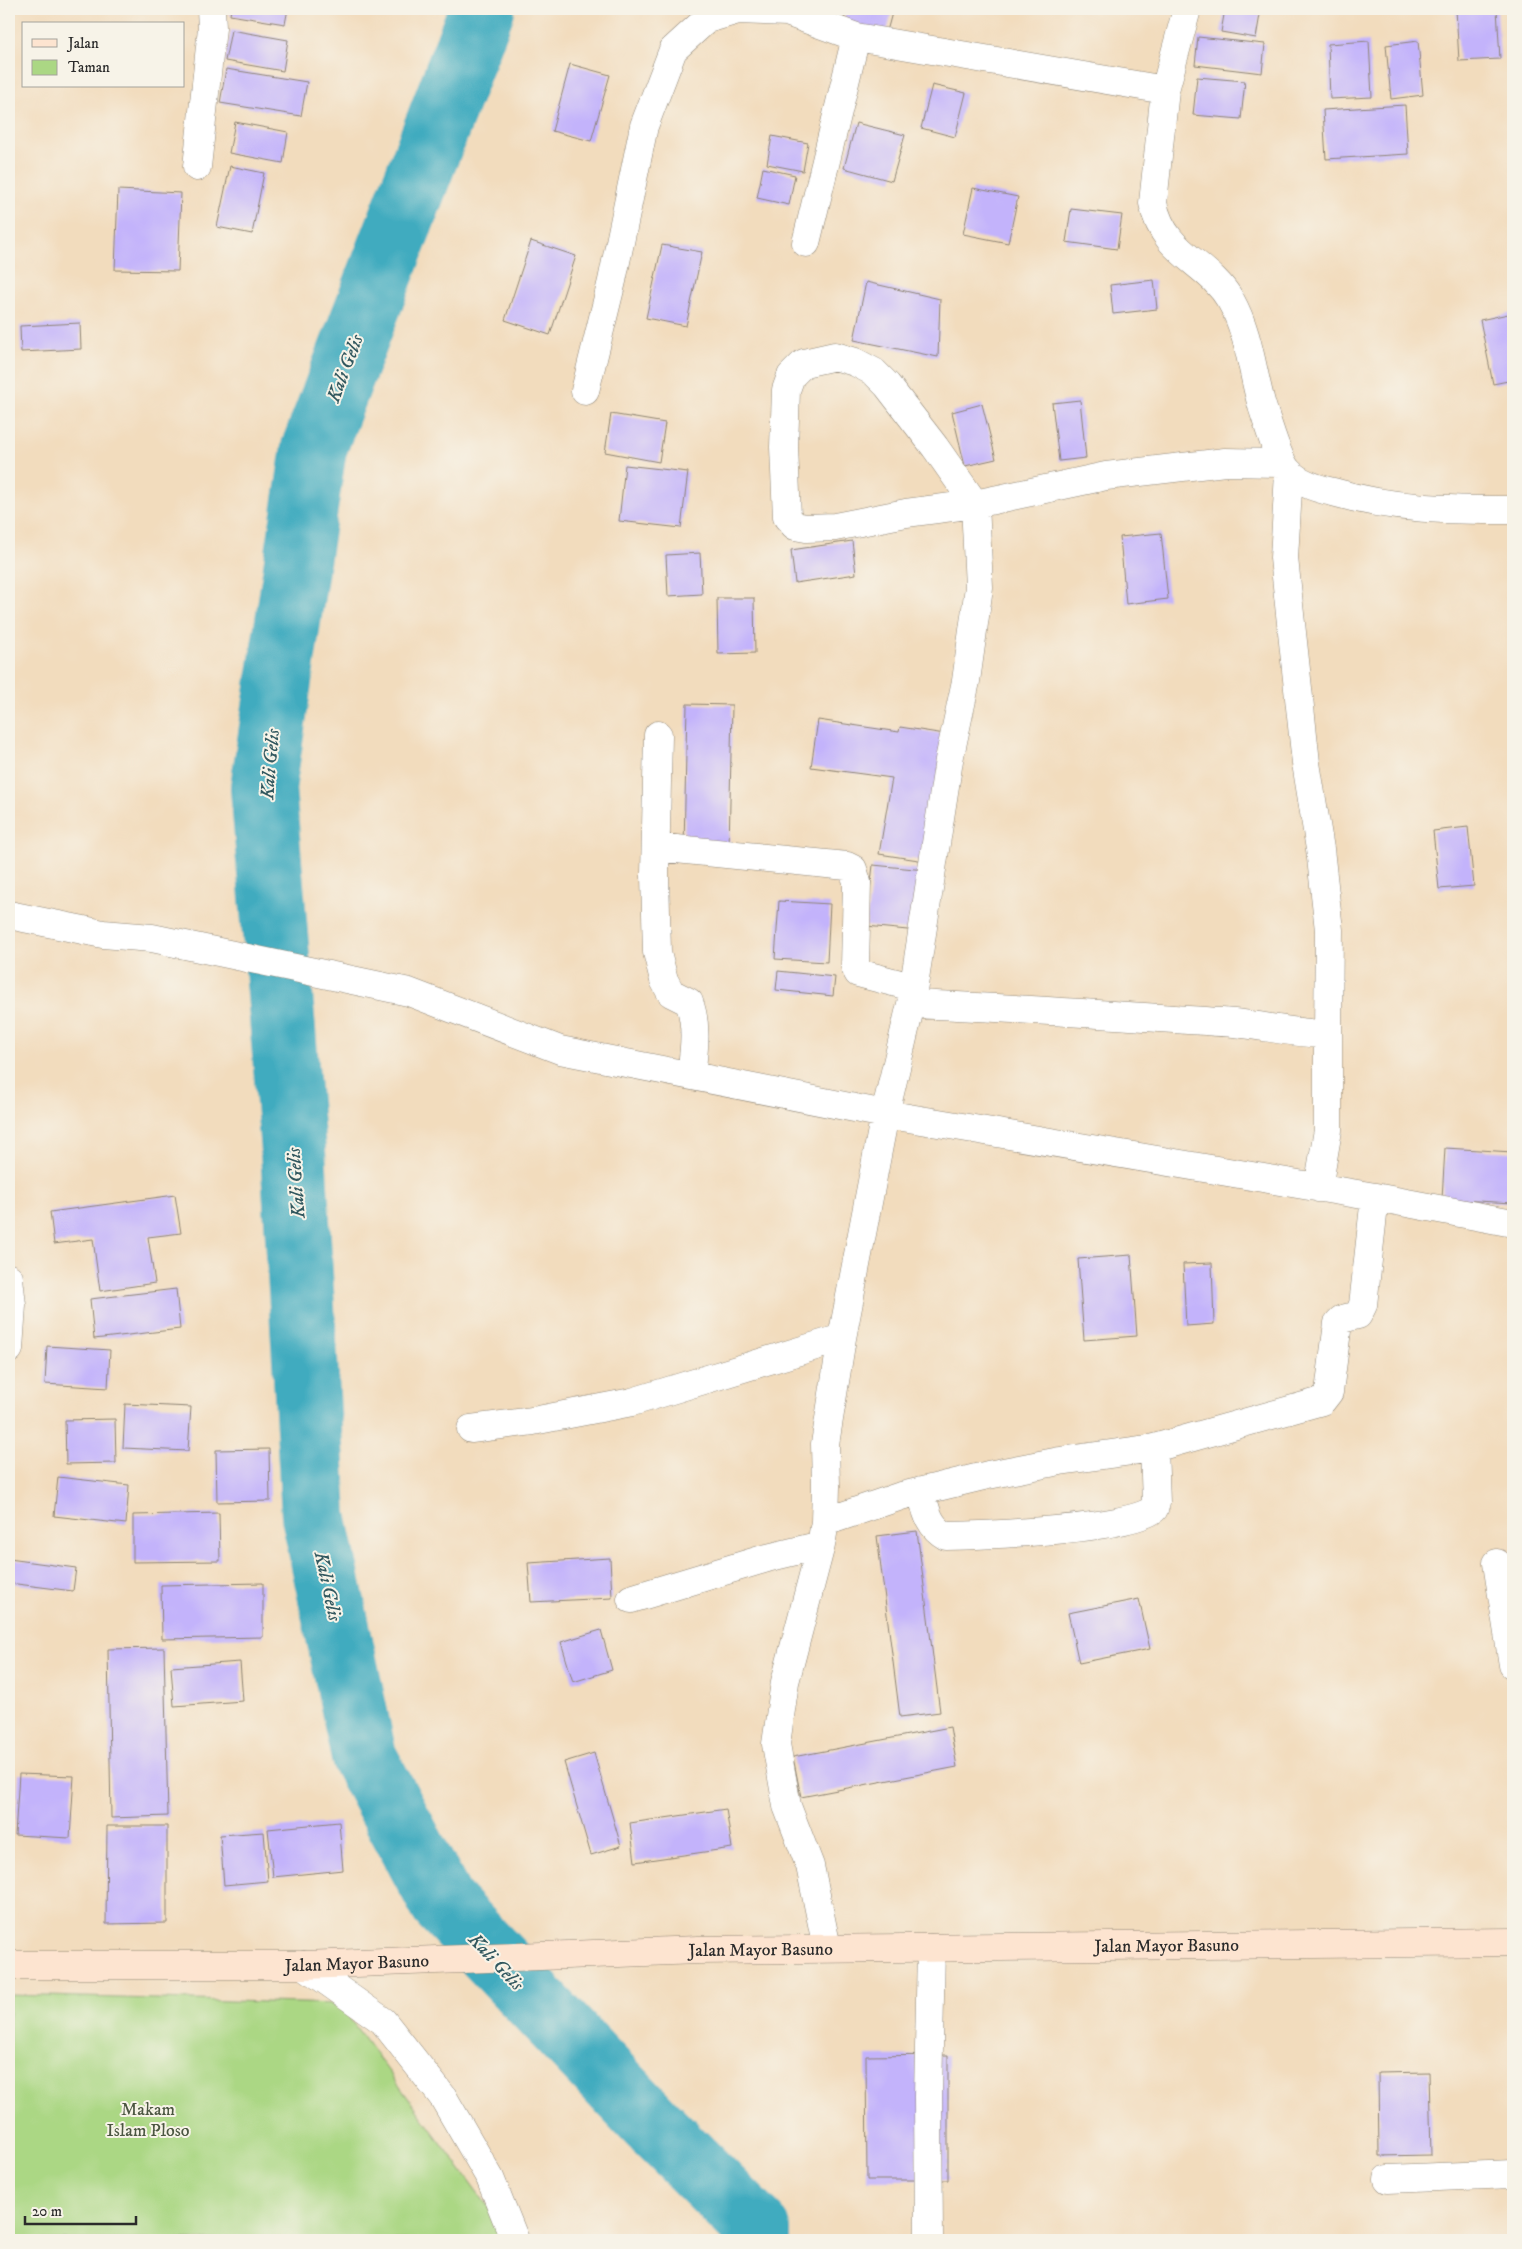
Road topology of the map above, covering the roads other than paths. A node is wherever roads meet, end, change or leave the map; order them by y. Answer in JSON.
{"nodes":[{"id":1,"x":211,"y":9,"type":"edge"},
{"id":2,"x":1187,"y":9,"type":"edge"},
{"id":3,"x":856,"y":37,"type":"junction"},
{"id":4,"x":1165,"y":90,"type":"junction"},
{"id":5,"x":197,"y":167,"type":"dead end"},
{"id":6,"x":806,"y":243,"type":"dead end"},
{"id":7,"x":585,"y":391,"type":"dead end"},
{"id":8,"x":1286,"y":468,"type":"junction"},
{"id":9,"x":975,"y":504,"type":"junction"},
{"id":10,"x":1513,"y":510,"type":"edge"},
{"id":11,"x":658,"y":735,"type":"dead end"},
{"id":12,"x":656,"y":848,"type":"junction"},
{"id":13,"x":9,"y":915,"type":"edge"},
{"id":14,"x":912,"y":996,"type":"junction"},
{"id":15,"x":1328,"y":1034,"type":"junction"},
{"id":16,"x":691,"y":1076,"type":"junction"},
{"id":17,"x":885,"y":1114,"type":"junction"},
{"id":18,"x":1318,"y":1188,"type":"junction"},
{"id":19,"x":1375,"y":1196,"type":"junction"},
{"id":20,"x":1513,"y":1223,"type":"edge"},
{"id":21,"x":9,"y":1278,"type":"edge"},
{"id":22,"x":10,"y":1305,"type":"edge"},
{"id":23,"x":842,"y":1338,"type":"junction"},
{"id":24,"x":9,"y":1349,"type":"edge"},
{"id":25,"x":471,"y":1429,"type":"dead end"},
{"id":26,"x":1154,"y":1448,"type":"junction"},
{"id":27,"x":921,"y":1492,"type":"junction"},
{"id":28,"x":823,"y":1533,"type":"junction"},
{"id":29,"x":1497,"y":1563,"type":"dead end"},
{"id":30,"x":631,"y":1599,"type":"dead end"},
{"id":31,"x":1513,"y":1665,"type":"edge"},
{"id":32,"x":1513,"y":1942,"type":"edge"},
{"id":33,"x":827,"y":1948,"type":"junction"},
{"id":34,"x":931,"y":1948,"type":"junction"},
{"id":35,"x":304,"y":1964,"type":"junction"},
{"id":36,"x":9,"y":1965,"type":"edge"},
{"id":37,"x":1513,"y":2174,"type":"edge"},
{"id":38,"x":1388,"y":2179,"type":"dead end"},
{"id":39,"x":515,"y":2240,"type":"edge"},
{"id":40,"x":929,"y":2240,"type":"edge"}],
"edges":[{"from":1,"to":5,"type":"street"},
{"from":2,"to":4,"type":"street"},
{"from":3,"to":4,"type":"street"},
{"from":3,"to":6,"type":"street"},
{"from":3,"to":7,"type":"street"},
{"from":4,"to":8,"type":"street"},
{"from":8,"to":9,"type":"street"},
{"from":8,"to":10,"type":"street"},
{"from":8,"to":15,"type":"street"},
{"from":9,"to":9,"type":"street"},
{"from":9,"to":14,"type":"street"},
{"from":11,"to":12,"type":"street"},
{"from":12,"to":14,"type":"street"},
{"from":12,"to":16,"type":"street"},
{"from":13,"to":16,"type":"street"},
{"from":14,"to":15,"type":"street"},
{"from":14,"to":17,"type":"street"},
{"from":15,"to":18,"type":"street"},
{"from":16,"to":17,"type":"street"},
{"from":17,"to":18,"type":"street"},
{"from":17,"to":23,"type":"street"},
{"from":18,"to":19,"type":"street"},
{"from":19,"to":20,"type":"street"},
{"from":19,"to":26,"type":"street"},
{"from":21,"to":22,"type":"street"},
{"from":22,"to":24,"type":"street"},
{"from":23,"to":25,"type":"street"},
{"from":23,"to":28,"type":"street"},
{"from":26,"to":27,"type":"street"},
{"from":26,"to":27,"type":"street"},
{"from":27,"to":28,"type":"street"},
{"from":28,"to":30,"type":"street"},
{"from":28,"to":33,"type":"street"},
{"from":29,"to":31,"type":"street"},
{"from":32,"to":34,"type":"main road","name":"Jalan Mayor Basuno"},
{"from":33,"to":34,"type":"main road","name":"Jalan Mayor Basuno"},
{"from":33,"to":35,"type":"main road","name":"Jalan Mayor Basuno"},
{"from":34,"to":40,"type":"street"},
{"from":35,"to":36,"type":"main road","name":"Jalan Mayor Basuno"},
{"from":35,"to":39,"type":"street"},
{"from":37,"to":38,"type":"street"}]}
